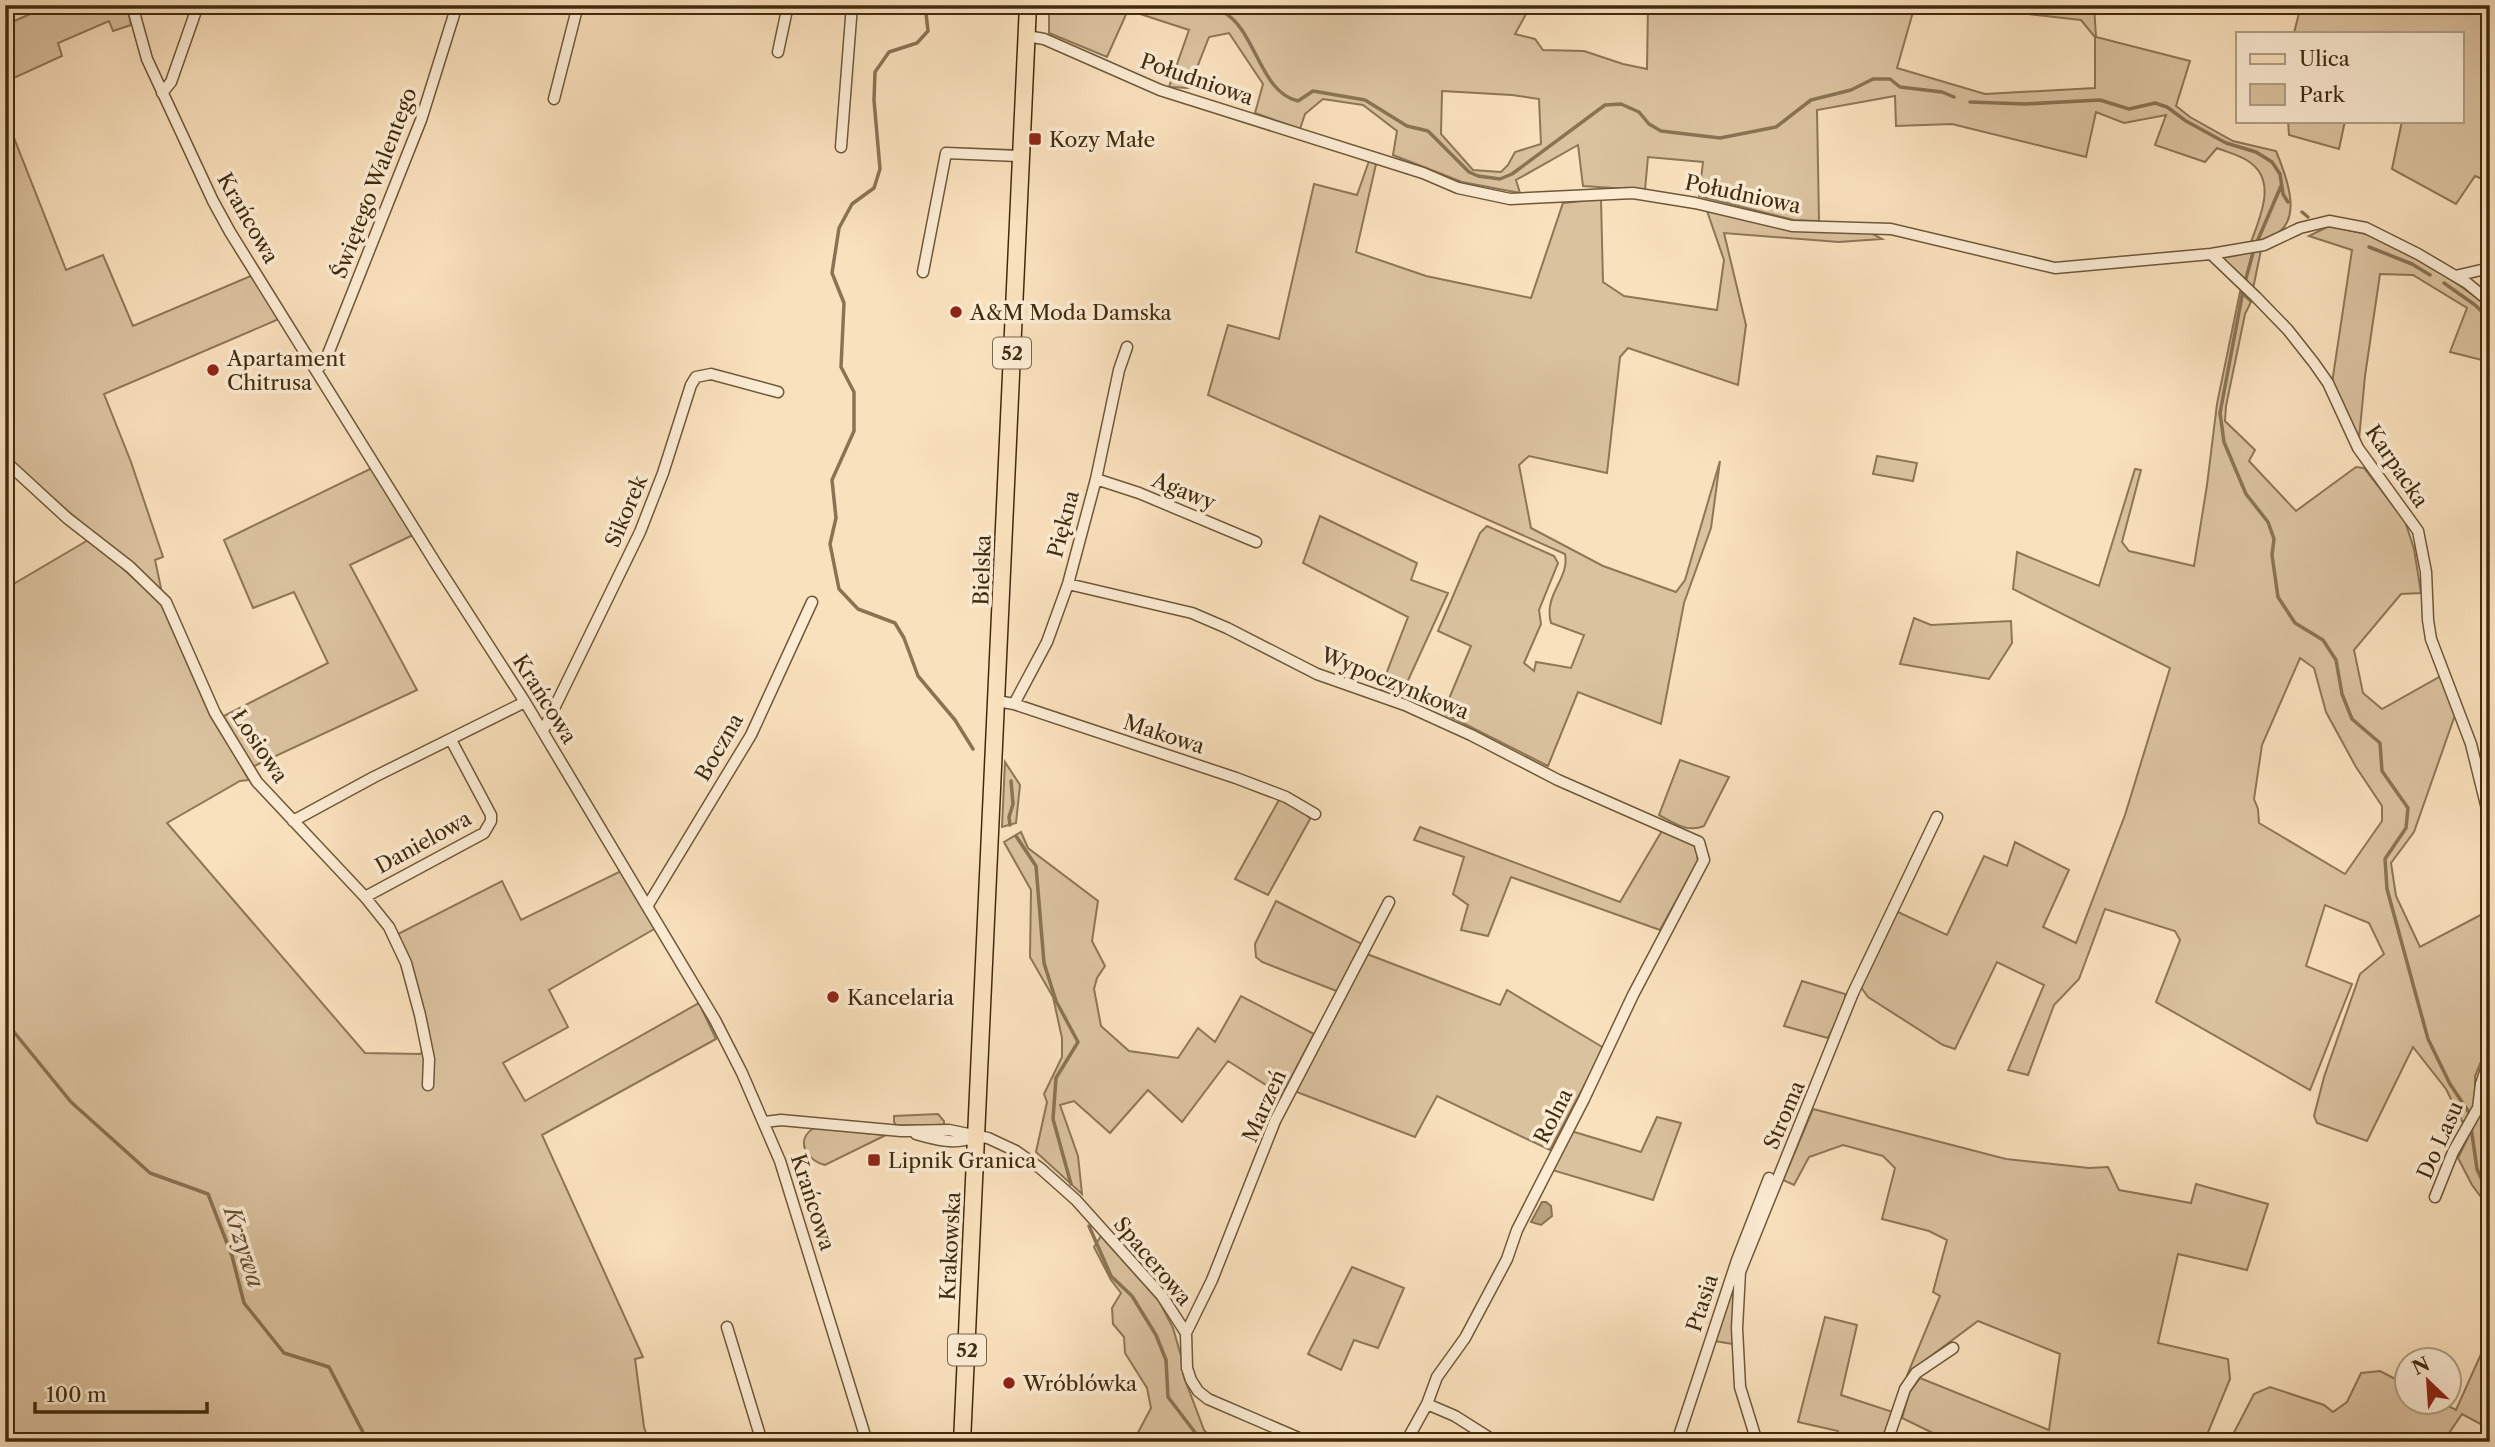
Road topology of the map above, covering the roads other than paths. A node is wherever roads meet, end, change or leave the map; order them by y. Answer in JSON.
{"nodes":[{"id":1,"x":132,"y":5,"type":"edge"},
{"id":2,"x":198,"y":5,"type":"edge"},
{"id":3,"x":457,"y":5,"type":"edge"},
{"id":4,"x":578,"y":5,"type":"edge"},
{"id":5,"x":788,"y":5,"type":"edge"},
{"id":6,"x":852,"y":5,"type":"edge"},
{"id":7,"x":1028,"y":5,"type":"edge"},
{"id":8,"x":1027,"y":36,"type":"junction"},
{"id":9,"x":778,"y":52,"type":"dead end"},
{"id":10,"x":162,"y":93,"type":"junction"},
{"id":11,"x":554,"y":99,"type":"dead end"},
{"id":12,"x":841,"y":147,"type":"dead end"},
{"id":13,"x":1021,"y":156,"type":"junction"},
{"id":14,"x":2211,"y":254,"type":"junction"},
{"id":15,"x":2490,"y":268,"type":"edge"},
{"id":16,"x":923,"y":272,"type":"dead end"},
{"id":17,"x":2455,"y":276,"type":"junction"},
{"id":18,"x":2490,"y":302,"type":"edge"},
{"id":19,"x":1127,"y":347,"type":"dead end"},
{"id":20,"x":317,"y":370,"type":"junction"},
{"id":21,"x":778,"y":392,"type":"dead end"},
{"id":22,"x":5,"y":461,"type":"edge"},
{"id":23,"x":1096,"y":479,"type":"junction"},
{"id":24,"x":1256,"y":542,"type":"dead end"},
{"id":25,"x":1068,"y":584,"type":"junction"},
{"id":26,"x":812,"y":603,"type":"dead end"},
{"id":27,"x":997,"y":701,"type":"junction"},
{"id":28,"x":525,"y":702,"type":"junction"},
{"id":29,"x":1014,"y":704,"type":"junction"},
{"id":30,"x":543,"y":731,"type":"junction"},
{"id":31,"x":452,"y":740,"type":"junction"},
{"id":32,"x":1315,"y":814,"type":"dead end"},
{"id":33,"x":1937,"y":817,"type":"dead end"},
{"id":34,"x":293,"y":821,"type":"junction"},
{"id":35,"x":2490,"y":821,"type":"edge"},
{"id":36,"x":1699,"y":842,"type":"joint"},
{"id":37,"x":365,"y":897,"type":"junction"},
{"id":38,"x":1390,"y":902,"type":"dead end"},
{"id":39,"x":648,"y":905,"type":"junction"},
{"id":40,"x":2490,"y":1057,"type":"edge"},
{"id":41,"x":428,"y":1085,"type":"dead end"},
{"id":42,"x":765,"y":1122,"type":"junction"},
{"id":43,"x":976,"y":1137,"type":"junction"},
{"id":44,"x":1769,"y":1178,"type":"dead end"},
{"id":45,"x":2435,"y":1198,"type":"dead end"},
{"id":46,"x":727,"y":1326,"type":"dead end"},
{"id":47,"x":1186,"y":1333,"type":"junction"},
{"id":48,"x":1953,"y":1348,"type":"dead end"},
{"id":49,"x":1427,"y":1404,"type":"junction"},
{"id":50,"x":762,"y":1442,"type":"edge"},
{"id":51,"x":867,"y":1442,"type":"edge"},
{"id":52,"x":962,"y":1442,"type":"edge"},
{"id":53,"x":1308,"y":1442,"type":"edge"},
{"id":54,"x":1406,"y":1442,"type":"edge"},
{"id":55,"x":1496,"y":1442,"type":"edge"},
{"id":56,"x":1677,"y":1442,"type":"edge"},
{"id":57,"x":1757,"y":1442,"type":"edge"},
{"id":58,"x":1887,"y":1442,"type":"edge"}],
"edges":[{"from":1,"to":10,"type":"street","name":"Krańcowa"},
{"from":2,"to":10,"type":"street"},
{"from":3,"to":20,"type":"street","name":"Świętego Walentego"},
{"from":4,"to":11,"type":"street"},
{"from":5,"to":9,"type":"street"},
{"from":6,"to":12,"type":"street"},
{"from":7,"to":8,"type":"main road","name":"Bielska","number":"52"},
{"from":8,"to":13,"type":"main road","name":"Bielska","number":"52"},
{"from":8,"to":14,"type":"street","name":"Południowa"},
{"from":10,"to":20,"type":"street","name":"Krańcowa"},
{"from":13,"to":16,"type":"street"},
{"from":13,"to":27,"type":"main road","name":"Bielska","number":"52"},
{"from":14,"to":17,"type":"street","name":"Południowa"},
{"from":14,"to":35,"type":"street","name":"Karpacka"},
{"from":15,"to":17,"type":"street"},
{"from":17,"to":18,"type":"street","name":"Południowa"},
{"from":19,"to":23,"type":"street","name":"Piękna"},
{"from":20,"to":28,"type":"street","name":"Krańcowa"},
{"from":21,"to":30,"type":"street","name":"Sikorek"},
{"from":22,"to":34,"type":"street","name":"Łosiowa"},
{"from":23,"to":24,"type":"street","name":"Agawy"},
{"from":23,"to":25,"type":"street","name":"Piękna"},
{"from":25,"to":29,"type":"street","name":"Piękna"},
{"from":25,"to":36,"type":"street","name":"Wypoczynkowa"},
{"from":26,"to":39,"type":"street","name":"Boczna"},
{"from":27,"to":29,"type":"street","name":"Makowa"},
{"from":27,"to":43,"type":"main road","name":"Bielska","number":"52"},
{"from":28,"to":30,"type":"street","name":"Krańcowa"},
{"from":28,"to":31,"type":"street"},
{"from":29,"to":32,"type":"street","name":"Makowa"},
{"from":30,"to":39,"type":"street","name":"Krańcowa"},
{"from":31,"to":34,"type":"street"},
{"from":31,"to":37,"type":"street","name":"Danielowa"},
{"from":33,"to":57,"type":"street","name":"Stroma"},
{"from":34,"to":37,"type":"street","name":"Łosiowa"},
{"from":36,"to":49,"type":"street","name":"Rolna"},
{"from":37,"to":41,"type":"street","name":"Łosiowa"},
{"from":38,"to":47,"type":"street","name":"Marzeń"},
{"from":39,"to":42,"type":"street","name":"Krańcowa"},
{"from":40,"to":45,"type":"street","name":"Do Lasu"},
{"from":42,"to":43,"type":"street","name":"Spacerowa"},
{"from":42,"to":51,"type":"street","name":"Krańcowa"},
{"from":43,"to":47,"type":"street","name":"Spacerowa"},
{"from":43,"to":52,"type":"main road","name":"Krakowska","number":"52"},
{"from":44,"to":56,"type":"street","name":"Ptasia"},
{"from":46,"to":50,"type":"street"},
{"from":47,"to":53,"type":"street","name":"Spacerowa"},
{"from":48,"to":58,"type":"street"},
{"from":49,"to":54,"type":"street"},
{"from":49,"to":55,"type":"street"}]}
